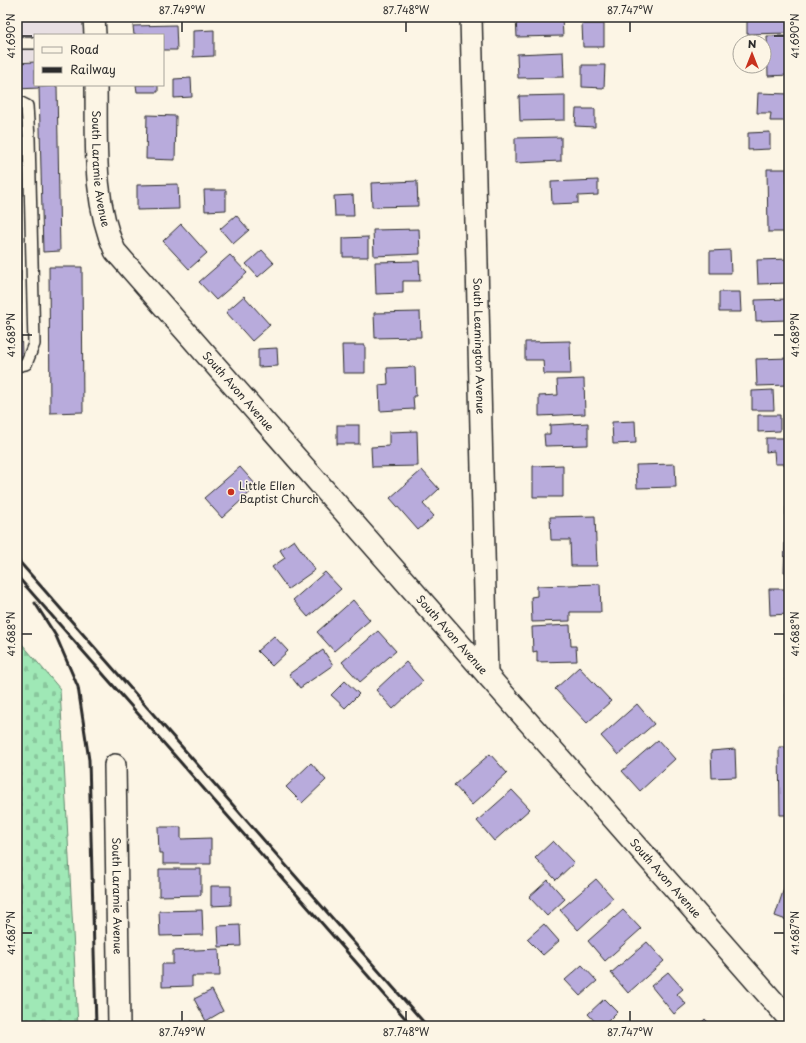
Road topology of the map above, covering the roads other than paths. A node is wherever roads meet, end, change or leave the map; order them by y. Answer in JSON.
{"nodes":[{"id":1,"x":94,"y":17,"type":"edge"},
{"id":2,"x":471,"y":17,"type":"edge"},
{"id":3,"x":95,"y":34,"type":"edge"},
{"id":4,"x":17,"y":43,"type":"edge"},
{"id":5,"x":34,"y":43,"type":"edge"},
{"id":6,"x":96,"y":86,"type":"edge"},
{"id":7,"x":17,"y":101,"type":"edge"},
{"id":8,"x":115,"y":251,"type":"joint"},
{"id":9,"x":17,"y":366,"type":"edge"},
{"id":10,"x":487,"y":675,"type":"junction"},
{"id":11,"x":115,"y":765,"type":"dead end"},
{"id":12,"x":789,"y":1019,"type":"edge"},
{"id":13,"x":119,"y":1026,"type":"edge"}],
"edges":[{"from":1,"to":3,"type":"street"},
{"from":2,"to":10,"type":"street","name":"South Leamington Avenue"},
{"from":4,"to":5,"type":"lane"},
{"from":6,"to":8,"type":"street","name":"South Laramie Avenue"},
{"from":7,"to":9,"type":"lane"},
{"from":8,"to":10,"type":"street","name":"South Avon Avenue"},
{"from":10,"to":12,"type":"street","name":"South Avon Avenue"},
{"from":11,"to":13,"type":"street","name":"South Laramie Avenue"}]}
